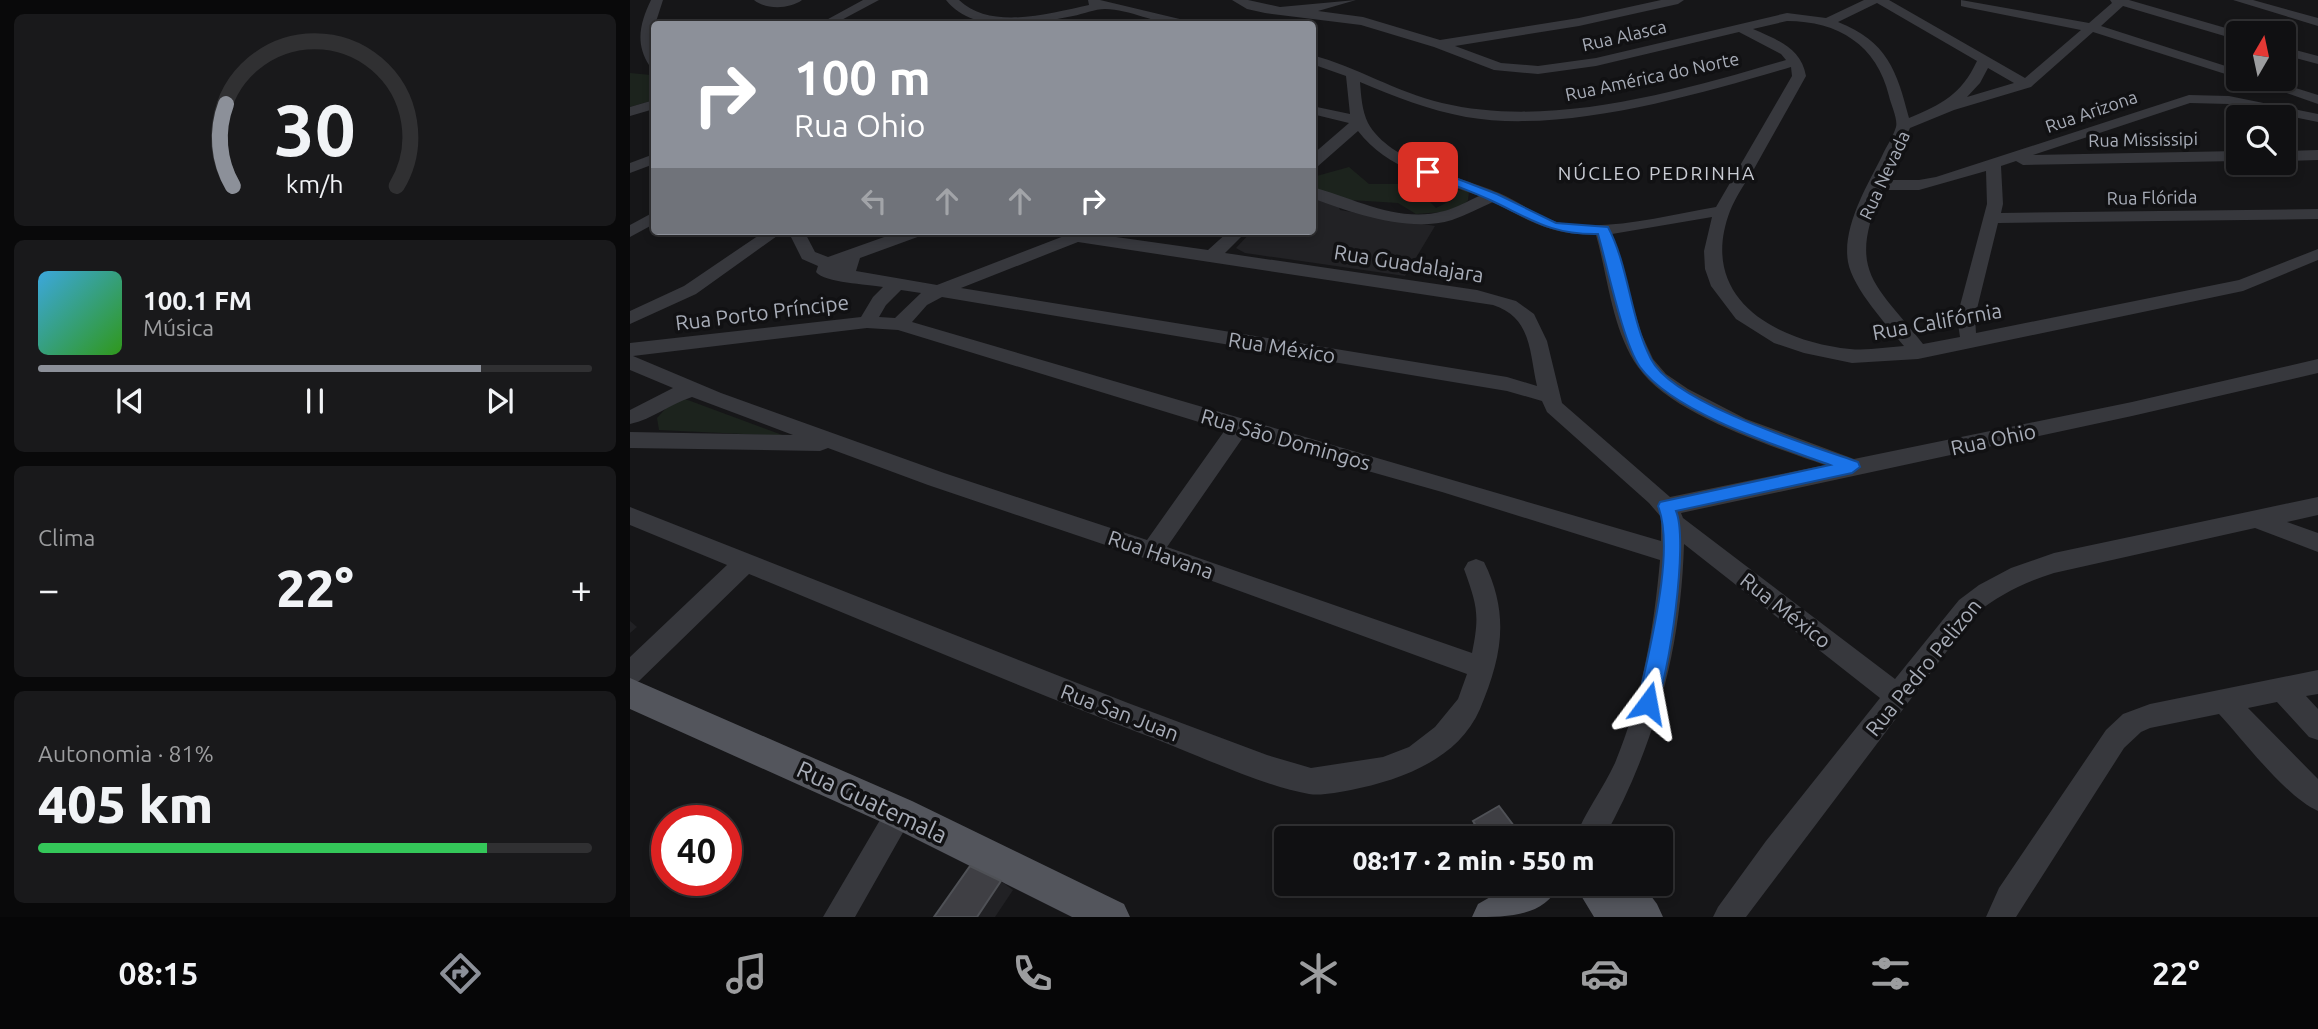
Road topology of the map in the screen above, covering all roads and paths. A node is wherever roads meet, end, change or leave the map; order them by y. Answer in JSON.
{"nodes":[{"id":1,"x":657,"y":0,"type":"edge"},
{"id":2,"x":760,"y":0,"type":"edge"},
{"id":3,"x":796,"y":0,"type":"edge"},
{"id":4,"x":952,"y":0,"type":"edge"},
{"id":5,"x":1088,"y":0,"type":"edge"},
{"id":6,"x":1238,"y":0,"type":"edge"},
{"id":7,"x":1350,"y":0,"type":"edge"},
{"id":8,"x":1678,"y":0,"type":"edge"},
{"id":9,"x":1874,"y":0,"type":"edge"},
{"id":10,"x":1880,"y":0,"type":"edge"},
{"id":11,"x":2239,"y":0,"type":"edge"},
{"id":12,"x":2119,"y":1,"type":"edge"},
{"id":13,"x":1965,"y":3,"type":"dead end"},
{"id":14,"x":1106,"y":5,"type":"junction"},
{"id":15,"x":866,"y":7,"type":"edge"},
{"id":16,"x":1298,"y":12,"type":"junction"},
{"id":17,"x":832,"y":21,"type":"edge"},
{"id":18,"x":1006,"y":21,"type":"edge"},
{"id":19,"x":1038,"y":21,"type":"edge"},
{"id":20,"x":1170,"y":21,"type":"edge"},
{"id":21,"x":1828,"y":22,"type":"junction"},
{"id":22,"x":2318,"y":22,"type":"edge"},
{"id":23,"x":2093,"y":28,"type":"junction"},
{"id":24,"x":1741,"y":29,"type":"junction"},
{"id":25,"x":2226,"y":32,"type":"edge"},
{"id":26,"x":1439,"y":44,"type":"junction"},
{"id":27,"x":651,"y":55,"type":"edge"},
{"id":28,"x":2296,"y":55,"type":"edge"},
{"id":29,"x":1316,"y":60,"type":"edge"},
{"id":30,"x":2318,"y":60,"type":"edge"},
{"id":31,"x":1796,"y":61,"type":"junction"},
{"id":32,"x":1984,"y":61,"type":"junction"},
{"id":33,"x":2226,"y":70,"type":"edge"},
{"id":34,"x":1352,"y":72,"type":"junction"},
{"id":35,"x":2026,"y":84,"type":"junction"},
{"id":36,"x":2293,"y":91,"type":"edge"},
{"id":37,"x":2318,"y":100,"type":"edge"},
{"id":38,"x":1950,"y":106,"type":"junction"},
{"id":39,"x":651,"y":109,"type":"edge"},
{"id":40,"x":1316,"y":111,"type":"edge"},
{"id":41,"x":630,"y":115,"type":"edge"},
{"id":42,"x":2318,"y":118,"type":"edge"},
{"id":43,"x":1360,"y":121,"type":"junction"},
{"id":44,"x":1904,"y":125,"type":"junction"},
{"id":45,"x":2067,"y":139,"type":"junction"},
{"id":46,"x":2318,"y":155,"type":"edge"},
{"id":47,"x":2226,"y":156,"type":"edge"},
{"id":48,"x":2296,"y":156,"type":"edge"},
{"id":49,"x":651,"y":160,"type":"edge"},
{"id":50,"x":1316,"y":160,"type":"edge"},
{"id":51,"x":2087,"y":160,"type":"junction"},
{"id":52,"x":2000,"y":163,"type":"junction"},
{"id":53,"x":630,"y":168,"type":"edge"},
{"id":54,"x":1878,"y":185,"type":"junction"},
{"id":55,"x":1316,"y":193,"type":"edge"},
{"id":56,"x":1493,"y":196,"type":"junction"},
{"id":57,"x":1723,"y":211,"type":"junction"},
{"id":58,"x":2317,"y":215,"type":"edge"},
{"id":59,"x":1991,"y":218,"type":"junction"},
{"id":60,"x":651,"y":219,"type":"edge"},
{"id":61,"x":1604,"y":230,"type":"junction"},
{"id":62,"x":630,"y":232,"type":"edge"},
{"id":63,"x":770,"y":235,"type":"edge"},
{"id":64,"x":798,"y":235,"type":"edge"},
{"id":65,"x":906,"y":235,"type":"edge"},
{"id":66,"x":1080,"y":235,"type":"edge"},
{"id":67,"x":1086,"y":235,"type":"edge"},
{"id":68,"x":1235,"y":235,"type":"edge"},
{"id":69,"x":1133,"y":237,"type":"edge"},
{"id":70,"x":2318,"y":254,"type":"edge"},
{"id":71,"x":1210,"y":257,"type":"junction"},
{"id":72,"x":848,"y":269,"type":"junction"},
{"id":73,"x":897,"y":284,"type":"junction"},
{"id":74,"x":940,"y":290,"type":"junction"},
{"id":75,"x":879,"y":301,"type":"junction"},
{"id":76,"x":630,"y":318,"type":"edge"},
{"id":77,"x":867,"y":322,"type":"junction"},
{"id":78,"x":899,"y":324,"type":"junction"},
{"id":79,"x":1979,"y":338,"type":"junction"},
{"id":80,"x":630,"y":350,"type":"edge"},
{"id":81,"x":1919,"y":352,"type":"junction"},
{"id":82,"x":630,"y":362,"type":"edge"},
{"id":83,"x":2318,"y":366,"type":"edge"},
{"id":84,"x":680,"y":389,"type":"junction"},
{"id":85,"x":1548,"y":396,"type":"junction"},
{"id":86,"x":637,"y":415,"type":"edge"},
{"id":87,"x":1239,"y":428,"type":"junction"},
{"id":88,"x":634,"y":440,"type":"edge"},
{"id":89,"x":838,"y":443,"type":"junction"},
{"id":90,"x":1852,"y":467,"type":"junction"},
{"id":91,"x":2318,"y":506,"type":"edge"},
{"id":92,"x":1665,"y":509,"type":"junction"},
{"id":93,"x":630,"y":516,"type":"edge"},
{"id":94,"x":2255,"y":519,"type":"junction"},
{"id":95,"x":2318,"y":543,"type":"edge"},
{"id":96,"x":1152,"y":551,"type":"junction"},
{"id":97,"x":1672,"y":554,"type":"junction"},
{"id":98,"x":744,"y":564,"type":"junction"},
{"id":99,"x":1476,"y":569,"type":"dead end"},
{"id":100,"x":1482,"y":668,"type":"junction"},
{"id":101,"x":630,"y":673,"type":"edge"},
{"id":102,"x":2318,"y":682,"type":"edge"},
{"id":103,"x":2284,"y":691,"type":"junction"},
{"id":104,"x":630,"y":693,"type":"edge"},
{"id":105,"x":1899,"y":697,"type":"junction"},
{"id":106,"x":2225,"y":702,"type":"junction"},
{"id":107,"x":2318,"y":728,"type":"edge"},
{"id":108,"x":2318,"y":797,"type":"edge"},
{"id":109,"x":900,"y":813,"type":"junction"},
{"id":110,"x":1595,"y":826,"type":"edge"},
{"id":111,"x":1526,"y":896,"type":"edge"},
{"id":112,"x":1601,"y":896,"type":"edge"},
{"id":113,"x":1629,"y":896,"type":"edge"},
{"id":114,"x":838,"y":917,"type":"edge"},
{"id":115,"x":1111,"y":917,"type":"edge"},
{"id":116,"x":1490,"y":917,"type":"edge"},
{"id":117,"x":1616,"y":917,"type":"edge"},
{"id":118,"x":1644,"y":917,"type":"edge"},
{"id":119,"x":1728,"y":917,"type":"edge"},
{"id":120,"x":2001,"y":917,"type":"edge"}],
"edges":[{"from":1,"to":27,"type":"street"},
{"from":2,"to":3,"type":"street"},
{"from":4,"to":18,"type":"street"},
{"from":5,"to":14,"type":"street"},
{"from":6,"to":16,"type":"street"},
{"from":7,"to":16,"type":"street"},
{"from":8,"to":26,"type":"street"},
{"from":9,"to":21,"type":"street"},
{"from":10,"to":32,"type":"street"},
{"from":11,"to":22,"type":"street"},
{"from":12,"to":23,"type":"street"},
{"from":12,"to":25,"type":"street"},
{"from":13,"to":23,"type":"street"},
{"from":14,"to":19,"type":"street"},
{"from":14,"to":20,"type":"street"},
{"from":15,"to":17,"type":"street"},
{"from":16,"to":26,"type":"street","name":"Rua Alasca"},
{"from":21,"to":24,"type":"street","name":"Rua Alasca"},
{"from":21,"to":44,"type":"street","name":"Rua Alasca"},
{"from":23,"to":33,"type":"street"},
{"from":23,"to":35,"type":"street"},
{"from":24,"to":26,"type":"street","name":"Rua Alasca"},
{"from":24,"to":31,"type":"street"},
{"from":28,"to":30,"type":"street"},
{"from":29,"to":34,"type":"street","name":"Rua América do Norte"},
{"from":31,"to":34,"type":"street","name":"Rua América do Norte"},
{"from":31,"to":57,"type":"street","name":"Rua Califórnia"},
{"from":32,"to":35,"type":"street"},
{"from":32,"to":38,"type":"street","name":"Rua Nevada"},
{"from":34,"to":43,"type":"street"},
{"from":35,"to":38,"type":"street"},
{"from":36,"to":37,"type":"street"},
{"from":38,"to":44,"type":"street","name":"Rua Nevada"},
{"from":39,"to":41,"type":"street"},
{"from":40,"to":43,"type":"street"},
{"from":42,"to":45,"type":"street","name":"Rua Arizona"},
{"from":43,"to":50,"type":"street"},
{"from":43,"to":56,"type":"street"},
{"from":44,"to":54,"type":"street","name":"Rua Nevada"},
{"from":45,"to":51,"type":"street"},
{"from":45,"to":52,"type":"street","name":"Rua Arizona"},
{"from":46,"to":48,"type":"street"},
{"from":47,"to":51,"type":"street","name":"Rua Mississipi"},
{"from":49,"to":53,"type":"street"},
{"from":51,"to":52,"type":"street","name":"Rua Mississipi"},
{"from":52,"to":54,"type":"street","name":"Rua Arizona"},
{"from":52,"to":59,"type":"street"},
{"from":54,"to":81,"type":"street","name":"Rua Nevada"},
{"from":55,"to":56,"type":"street"},
{"from":56,"to":61,"type":"street"},
{"from":57,"to":61,"type":"street"},
{"from":57,"to":81,"type":"street","name":"Rua Califórnia"},
{"from":58,"to":59,"type":"street","name":"Rua Flórida"},
{"from":59,"to":79,"type":"street"},
{"from":60,"to":62,"type":"street"},
{"from":61,"to":90,"type":"street"},
{"from":63,"to":76,"type":"street"},
{"from":64,"to":72,"type":"street"},
{"from":65,"to":72,"type":"street"},
{"from":66,"to":74,"type":"street"},
{"from":67,"to":69,"type":"street","name":"Rua Guadalajara"},
{"from":68,"to":71,"type":"street"},
{"from":69,"to":71,"type":"street","name":"Rua Guadalajara"},
{"from":70,"to":79,"type":"street","name":"Rua Califórnia"},
{"from":71,"to":85,"type":"street","name":"Rua Guadalajara"},
{"from":72,"to":73,"type":"street","name":"Rua México"},
{"from":72,"to":75,"type":"street"},
{"from":73,"to":74,"type":"street","name":"Rua México"},
{"from":73,"to":75,"type":"street"},
{"from":74,"to":78,"type":"street"},
{"from":74,"to":85,"type":"street","name":"Rua México"},
{"from":75,"to":77,"type":"street"},
{"from":77,"to":78,"type":"street","name":"Rua Porto Príncipe"},
{"from":77,"to":80,"type":"street","name":"Rua Porto Príncipe"},
{"from":78,"to":87,"type":"street","name":"Rua São Domingos"},
{"from":79,"to":81,"type":"street","name":"Rua Califórnia"},
{"from":82,"to":84,"type":"street","name":"Rua Havana"},
{"from":83,"to":90,"type":"street","name":"Rua Ohio"},
{"from":84,"to":86,"type":"street"},
{"from":84,"to":89,"type":"street","name":"Rua Havana"},
{"from":85,"to":92,"type":"street","name":"Rua México"},
{"from":86,"to":88,"type":"street"},
{"from":87,"to":96,"type":"street"},
{"from":87,"to":97,"type":"street","name":"Rua São Domingos"},
{"from":88,"to":89,"type":"street","name":"Rua Havana"},
{"from":89,"to":96,"type":"street","name":"Rua Havana"},
{"from":90,"to":92,"type":"street","name":"Rua Ohio"},
{"from":91,"to":94,"type":"street","name":"Rua Pedro Pelizon"},
{"from":92,"to":97,"type":"street"},
{"from":92,"to":105,"type":"street","name":"Rua México"},
{"from":93,"to":98,"type":"street","name":"Rua San Juan"},
{"from":94,"to":95,"type":"street"},
{"from":94,"to":105,"type":"street","name":"Rua Pedro Pelizon"},
{"from":96,"to":100,"type":"street","name":"Rua Havana"},
{"from":97,"to":110,"type":"street"},
{"from":98,"to":100,"type":"street","name":"Rua San Juan"},
{"from":98,"to":101,"type":"street"},
{"from":99,"to":100,"type":"street","name":"Rua San Juan"},
{"from":102,"to":103,"type":"street"},
{"from":103,"to":106,"type":"street"},
{"from":103,"to":107,"type":"street"},
{"from":104,"to":109,"type":"main road","name":"Rua Guatemala"},
{"from":105,"to":119,"type":"street","name":"Rua Pedro Pelizon"},
{"from":106,"to":108,"type":"street"},
{"from":106,"to":120,"type":"street"},
{"from":109,"to":114,"type":"street"},
{"from":109,"to":115,"type":"main road","name":"Rua Guatemala"},
{"from":111,"to":116,"type":"main road"},
{"from":112,"to":117,"type":"main road"},
{"from":113,"to":118,"type":"main road"}]}
